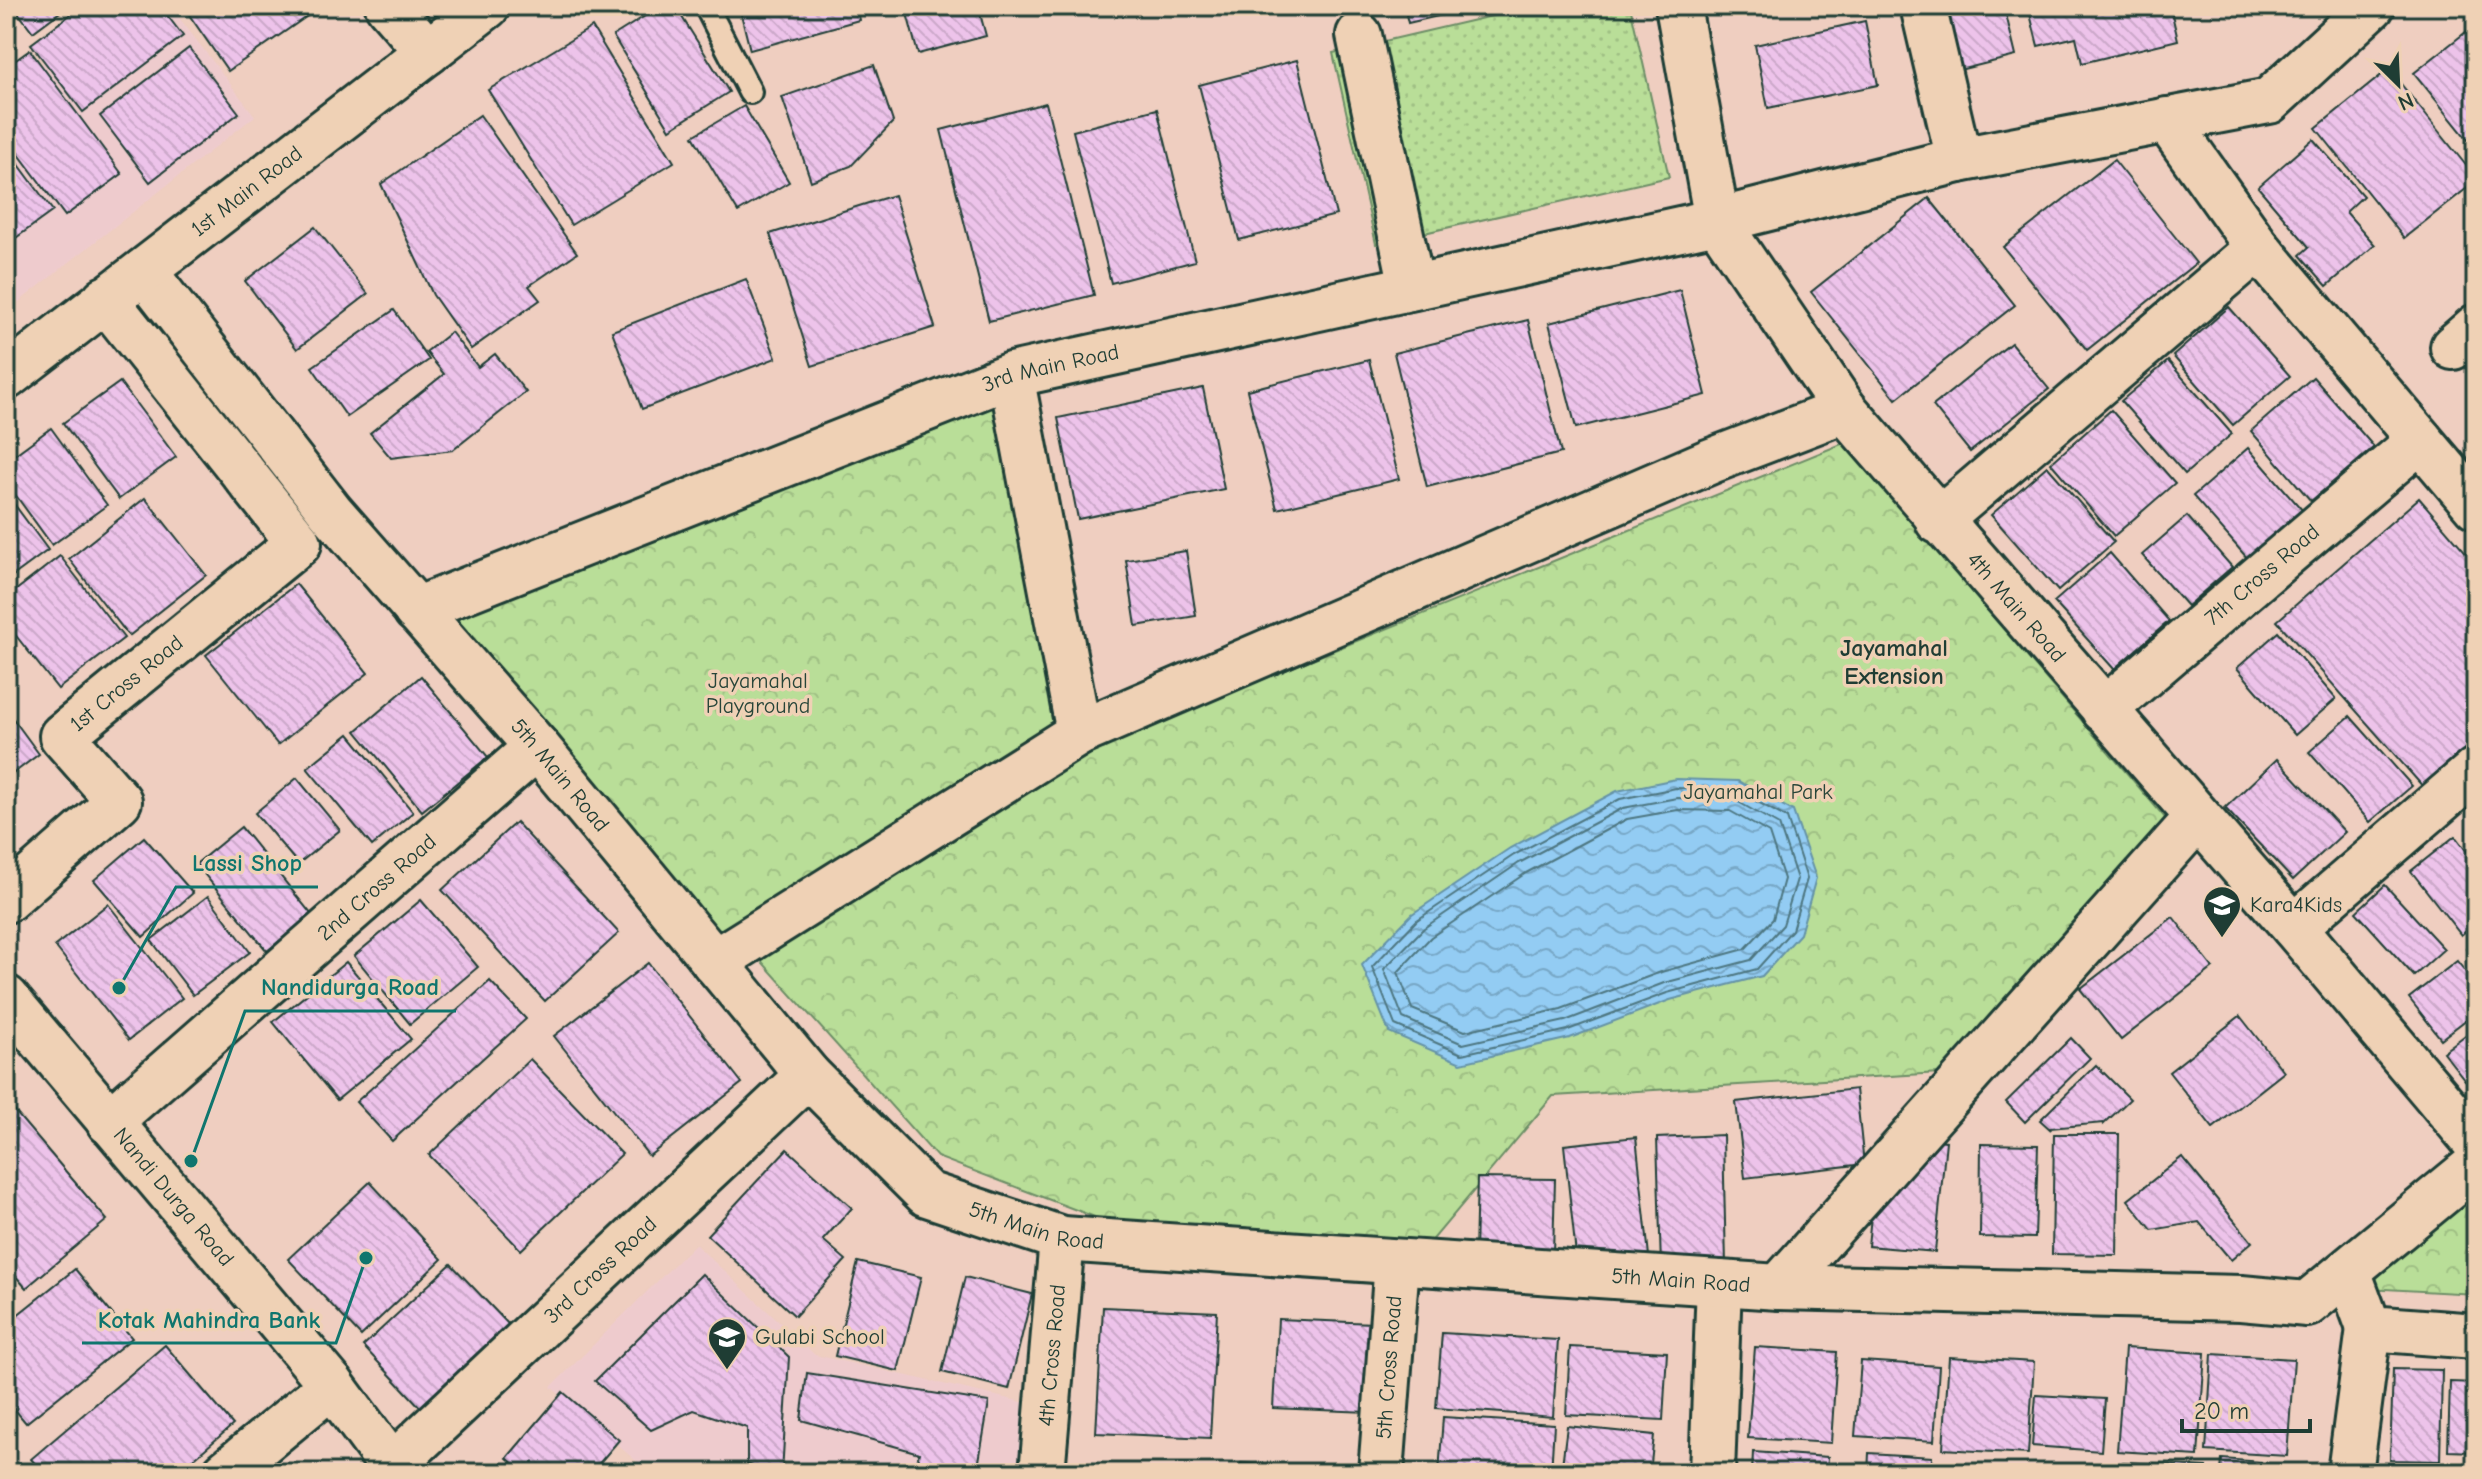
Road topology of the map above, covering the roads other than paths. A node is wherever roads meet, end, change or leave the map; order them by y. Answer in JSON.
{"nodes":[{"id":1,"x":388,"y":6,"type":"edge"},
{"id":2,"x":487,"y":6,"type":"edge"},
{"id":3,"x":706,"y":6,"type":"edge"},
{"id":4,"x":1678,"y":6,"type":"edge"},
{"id":5,"x":1923,"y":6,"type":"edge"},
{"id":6,"x":2372,"y":6,"type":"edge"},
{"id":7,"x":1359,"y":35,"type":"dead end"},
{"id":8,"x":428,"y":52,"type":"junction"},
{"id":9,"x":750,"y":92,"type":"dead end"},
{"id":10,"x":2167,"y":120,"type":"junction"},
{"id":11,"x":1959,"y":160,"type":"junction"},
{"id":12,"x":1717,"y":221,"type":"junction"},
{"id":13,"x":2258,"y":248,"type":"junction"},
{"id":14,"x":144,"y":271,"type":"junction"},
{"id":15,"x":1412,"y":287,"type":"junction"},
{"id":16,"x":105,"y":299,"type":"junction"},
{"id":17,"x":1011,"y":375,"type":"junction"},
{"id":18,"x":6,"y":377,"type":"edge"},
{"id":19,"x":1845,"y":410,"type":"junction"},
{"id":20,"x":2420,"y":440,"type":"junction"},
{"id":21,"x":2476,"y":506,"type":"edge"},
{"id":22,"x":1938,"y":521,"type":"junction"},
{"id":23,"x":416,"y":610,"type":"junction"},
{"id":24,"x":2104,"y":710,"type":"junction"},
{"id":25,"x":1079,"y":733,"type":"junction"},
{"id":26,"x":537,"y":747,"type":"junction"},
{"id":27,"x":2476,"y":770,"type":"edge"},
{"id":28,"x":2198,"y":817,"type":"junction"},
{"id":29,"x":6,"y":900,"type":"edge"},
{"id":30,"x":2294,"y":927,"type":"junction"},
{"id":31,"x":714,"y":962,"type":"junction"},
{"id":32,"x":9,"y":1009,"type":"edge"},
{"id":33,"x":808,"y":1075,"type":"junction"},
{"id":34,"x":109,"y":1122,"type":"junction"},
{"id":35,"x":2476,"y":1143,"type":"edge"},
{"id":36,"x":2476,"y":1165,"type":"edge"},
{"id":37,"x":1062,"y":1239,"type":"junction"},
{"id":38,"x":1397,"y":1262,"type":"junction"},
{"id":39,"x":2348,"y":1271,"type":"junction"},
{"id":40,"x":1719,"y":1283,"type":"junction"},
{"id":41,"x":1779,"y":1287,"type":"junction"},
{"id":42,"x":2369,"y":1328,"type":"junction"},
{"id":43,"x":2476,"y":1336,"type":"edge"},
{"id":44,"x":332,"y":1385,"type":"junction"},
{"id":45,"x":394,"y":1470,"type":"edge"},
{"id":46,"x":225,"y":1473,"type":"edge"},
{"id":47,"x":1042,"y":1473,"type":"edge"},
{"id":48,"x":1381,"y":1473,"type":"edge"},
{"id":49,"x":1712,"y":1473,"type":"edge"},
{"id":50,"x":2350,"y":1473,"type":"edge"}],
"edges":[{"from":1,"to":8,"type":"street"},
{"from":2,"to":8,"type":"street","name":"1st Main Road"},
{"from":3,"to":9,"type":"lane"},
{"from":4,"to":12,"type":"street","name":"4th Main Road"},
{"from":5,"to":11,"type":"street"},
{"from":6,"to":10,"type":"street","name":"3rd Main Road"},
{"from":7,"to":15,"type":"street"},
{"from":8,"to":14,"type":"street","name":"1st Main Road"},
{"from":10,"to":11,"type":"street","name":"3rd Main Road"},
{"from":10,"to":13,"type":"street"},
{"from":11,"to":12,"type":"street","name":"3rd Main Road"},
{"from":12,"to":15,"type":"street","name":"3rd Main Road"},
{"from":12,"to":19,"type":"street","name":"4th Main Road"},
{"from":13,"to":20,"type":"street"},
{"from":13,"to":22,"type":"street"},
{"from":14,"to":16,"type":"street","name":"1st Main Road"},
{"from":14,"to":23,"type":"street","name":"5th Main Road"},
{"from":15,"to":17,"type":"street","name":"3rd Main Road"},
{"from":16,"to":18,"type":"street","name":"1st Main Road"},
{"from":16,"to":29,"type":"street","name":"1st Cross Road"},
{"from":17,"to":23,"type":"street","name":"3rd Main Road"},
{"from":17,"to":25,"type":"street"},
{"from":19,"to":22,"type":"street","name":"4th Main Road"},
{"from":19,"to":25,"type":"street"},
{"from":20,"to":21,"type":"street"},
{"from":20,"to":24,"type":"street","name":"7th Cross Road"},
{"from":22,"to":24,"type":"street","name":"4th Main Road"},
{"from":23,"to":26,"type":"street","name":"5th Main Road"},
{"from":24,"to":28,"type":"street","name":"4th Main Road"},
{"from":25,"to":31,"type":"street"},
{"from":26,"to":31,"type":"street","name":"5th Main Road"},
{"from":26,"to":34,"type":"street","name":"2nd Cross Road"},
{"from":27,"to":30,"type":"street"},
{"from":28,"to":30,"type":"street","name":"4th Main Road"},
{"from":28,"to":41,"type":"street"},
{"from":30,"to":35,"type":"street","name":"4th Main Road"},
{"from":31,"to":33,"type":"street","name":"5th Main Road"},
{"from":32,"to":34,"type":"street","name":"Nandi Durga Road"},
{"from":33,"to":37,"type":"street","name":"5th Main Road"},
{"from":33,"to":45,"type":"street","name":"3rd Cross Road"},
{"from":34,"to":44,"type":"street","name":"Nandi Durga Road"},
{"from":36,"to":39,"type":"street","name":"5th Main Road"},
{"from":37,"to":38,"type":"street","name":"5th Main Road"},
{"from":37,"to":47,"type":"street","name":"4th Cross Road"},
{"from":38,"to":40,"type":"street","name":"5th Main Road"},
{"from":38,"to":48,"type":"street","name":"5th Cross Road"},
{"from":39,"to":41,"type":"street","name":"5th Main Road"},
{"from":39,"to":42,"type":"street"},
{"from":40,"to":41,"type":"street","name":"5th Main Road"},
{"from":40,"to":49,"type":"street"},
{"from":42,"to":43,"type":"street"},
{"from":42,"to":50,"type":"street"},
{"from":44,"to":45,"type":"street","name":"Nandi Durga Road"},
{"from":44,"to":46,"type":"street"}]}
